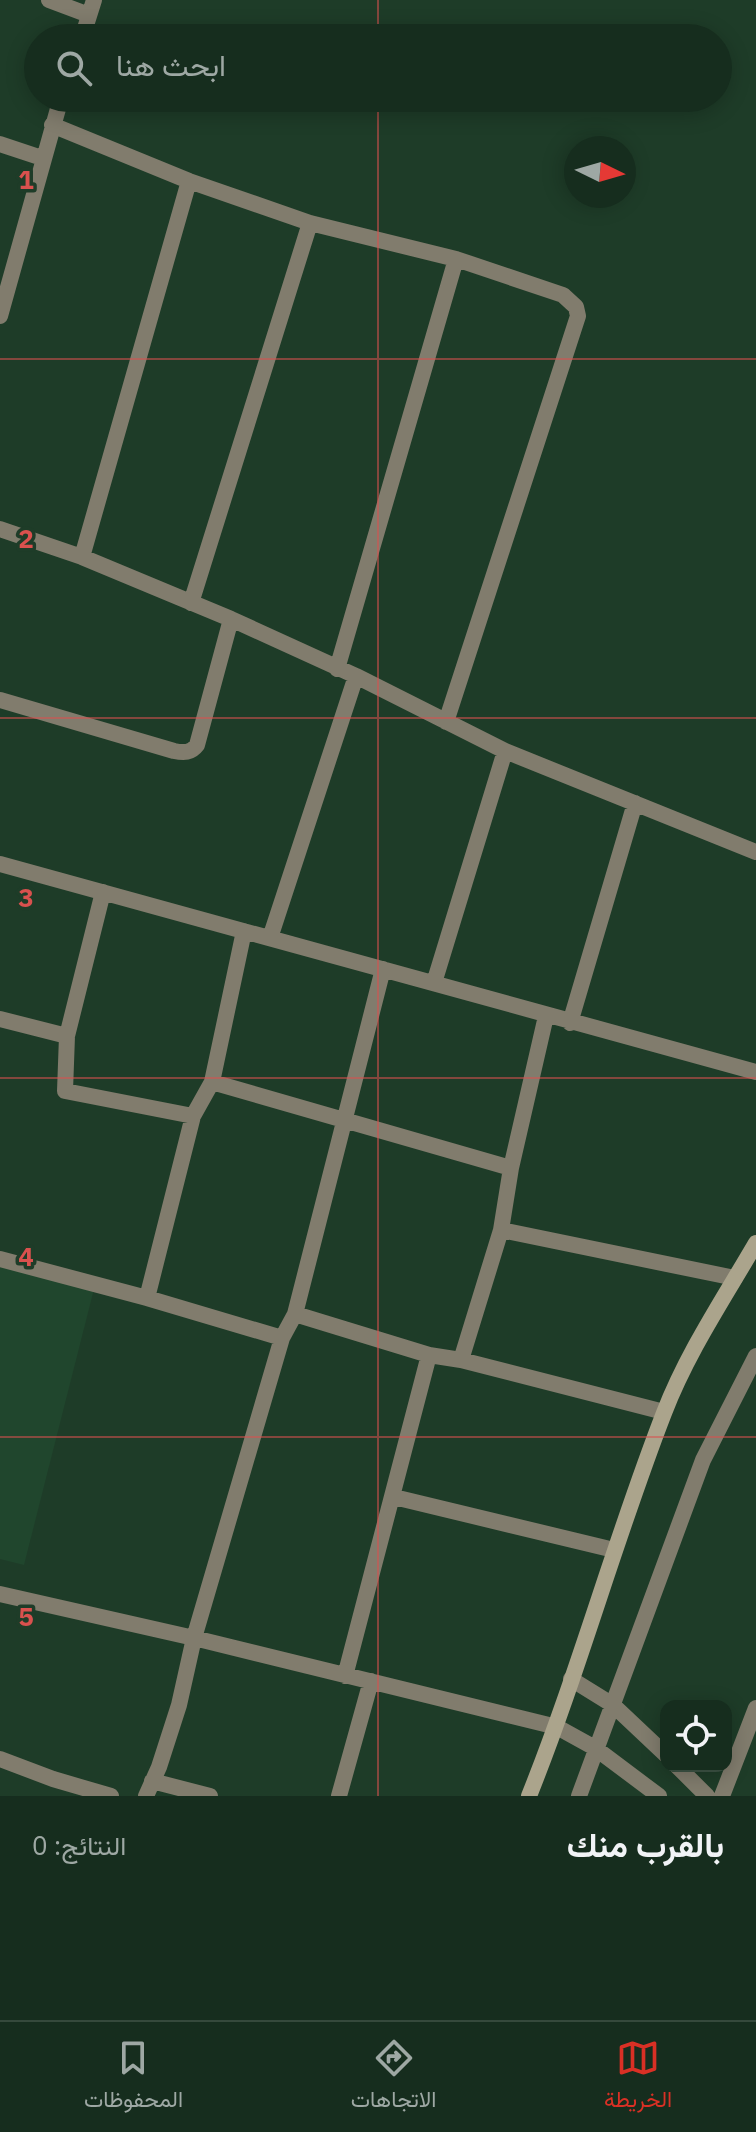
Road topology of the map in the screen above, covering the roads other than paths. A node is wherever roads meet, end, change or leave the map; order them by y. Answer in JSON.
{"nodes":[{"id":1,"x":49,"y":0,"type":"edge"},
{"id":2,"x":92,"y":7,"type":"edge"},
{"id":3,"x":56,"y":112,"type":"edge"},
{"id":4,"x":52,"y":125,"type":"junction"},
{"id":5,"x":0,"y":144,"type":"edge"},
{"id":6,"x":42,"y":158,"type":"junction"},
{"id":7,"x":189,"y":181,"type":"junction"},
{"id":8,"x":310,"y":223,"type":"junction"},
{"id":9,"x":456,"y":259,"type":"junction"},
{"id":10,"x":6,"y":273,"type":"edge"},
{"id":11,"x":0,"y":316,"type":"edge"},
{"id":12,"x":0,"y":529,"type":"edge"},
{"id":13,"x":82,"y":557,"type":"junction"},
{"id":14,"x":191,"y":603,"type":"junction"},
{"id":15,"x":231,"y":619,"type":"junction"},
{"id":16,"x":337,"y":669,"type":"junction"},
{"id":17,"x":356,"y":676,"type":"junction"},
{"id":18,"x":0,"y":700,"type":"edge"},
{"id":19,"x":446,"y":722,"type":"junction"},
{"id":20,"x":505,"y":751,"type":"junction"},
{"id":21,"x":635,"y":803,"type":"junction"},
{"id":22,"x":756,"y":852,"type":"edge"},
{"id":23,"x":0,"y":864,"type":"edge"},
{"id":24,"x":103,"y":892,"type":"junction"},
{"id":25,"x":244,"y":931,"type":"junction"},
{"id":26,"x":270,"y":938,"type":"junction"},
{"id":27,"x":383,"y":969,"type":"junction"},
{"id":28,"x":434,"y":983,"type":"junction"},
{"id":29,"x":546,"y":1016,"type":"junction"},
{"id":30,"x":0,"y":1019,"type":"edge"},
{"id":31,"x":570,"y":1023,"type":"junction"},
{"id":32,"x":67,"y":1036,"type":"junction"},
{"id":33,"x":756,"y":1072,"type":"edge"},
{"id":34,"x":212,"y":1082,"type":"junction"},
{"id":35,"x":193,"y":1116,"type":"junction"},
{"id":36,"x":342,"y":1120,"type":"junction"},
{"id":37,"x":511,"y":1168,"type":"junction"},
{"id":38,"x":501,"y":1230,"type":"junction"},
{"id":39,"x":756,"y":1243,"type":"edge"},
{"id":40,"x":0,"y":1259,"type":"edge"},
{"id":41,"x":735,"y":1278,"type":"junction"},
{"id":42,"x":147,"y":1298,"type":"junction"},
{"id":43,"x":295,"y":1314,"type":"junction"},
{"id":44,"x":282,"y":1338,"type":"junction"},
{"id":45,"x":429,"y":1355,"type":"junction"},
{"id":46,"x":756,"y":1356,"type":"edge"},
{"id":47,"x":461,"y":1360,"type":"junction"},
{"id":48,"x":664,"y":1412,"type":"junction"},
{"id":49,"x":394,"y":1497,"type":"junction"},
{"id":50,"x":614,"y":1550,"type":"junction"},
{"id":51,"x":0,"y":1594,"type":"edge"},
{"id":52,"x":194,"y":1638,"type":"junction"},
{"id":53,"x":345,"y":1676,"type":"junction"},
{"id":54,"x":571,"y":1679,"type":"junction"},
{"id":55,"x":371,"y":1681,"type":"junction"},
{"id":56,"x":613,"y":1705,"type":"junction"},
{"id":57,"x":756,"y":1708,"type":"edge"},
{"id":58,"x":557,"y":1727,"type":"junction"},
{"id":59,"x":595,"y":1748,"type":"junction"},
{"id":60,"x":660,"y":1749,"type":"edge"},
{"id":61,"x":0,"y":1759,"type":"edge"},
{"id":62,"x":683,"y":1772,"type":"edge"},
{"id":63,"x":149,"y":1788,"type":"edge"},
{"id":64,"x":111,"y":1796,"type":"edge"},
{"id":65,"x":210,"y":1796,"type":"edge"},
{"id":66,"x":339,"y":1796,"type":"edge"},
{"id":67,"x":529,"y":1796,"type":"edge"},
{"id":68,"x":579,"y":1796,"type":"edge"},
{"id":69,"x":659,"y":1796,"type":"edge"},
{"id":70,"x":707,"y":1796,"type":"edge"},
{"id":71,"x":722,"y":1796,"type":"edge"}],
"edges":[{"from":1,"to":2,"type":"street"},
{"from":3,"to":4,"type":"street"},
{"from":4,"to":6,"type":"street"},
{"from":4,"to":7,"type":"street"},
{"from":5,"to":6,"type":"street"},
{"from":6,"to":10,"type":"street"},
{"from":7,"to":8,"type":"street"},
{"from":7,"to":13,"type":"street"},
{"from":8,"to":9,"type":"street"},
{"from":8,"to":14,"type":"street"},
{"from":9,"to":16,"type":"street"},
{"from":9,"to":19,"type":"street"},
{"from":10,"to":11,"type":"street"},
{"from":12,"to":13,"type":"street"},
{"from":13,"to":14,"type":"street"},
{"from":14,"to":15,"type":"street"},
{"from":15,"to":16,"type":"street"},
{"from":15,"to":18,"type":"street"},
{"from":16,"to":17,"type":"street"},
{"from":17,"to":19,"type":"street"},
{"from":17,"to":26,"type":"street"},
{"from":19,"to":20,"type":"street"},
{"from":20,"to":21,"type":"street"},
{"from":20,"to":28,"type":"street"},
{"from":21,"to":22,"type":"street"},
{"from":21,"to":31,"type":"street"},
{"from":23,"to":24,"type":"street"},
{"from":24,"to":25,"type":"street"},
{"from":24,"to":32,"type":"street"},
{"from":25,"to":26,"type":"street"},
{"from":25,"to":34,"type":"street"},
{"from":26,"to":27,"type":"street"},
{"from":27,"to":28,"type":"street"},
{"from":27,"to":36,"type":"street"},
{"from":28,"to":29,"type":"street"},
{"from":29,"to":31,"type":"street"},
{"from":29,"to":37,"type":"street"},
{"from":30,"to":32,"type":"street"},
{"from":31,"to":33,"type":"street"},
{"from":32,"to":35,"type":"street"},
{"from":34,"to":35,"type":"street"},
{"from":34,"to":36,"type":"street"},
{"from":35,"to":42,"type":"street"},
{"from":36,"to":37,"type":"street"},
{"from":36,"to":43,"type":"street"},
{"from":37,"to":38,"type":"street"},
{"from":38,"to":41,"type":"street"},
{"from":38,"to":47,"type":"street"},
{"from":39,"to":41,"type":"street"},
{"from":40,"to":42,"type":"street"},
{"from":41,"to":48,"type":"street"},
{"from":42,"to":44,"type":"street"},
{"from":43,"to":44,"type":"street"},
{"from":43,"to":45,"type":"street"},
{"from":44,"to":52,"type":"street"},
{"from":45,"to":47,"type":"street"},
{"from":45,"to":49,"type":"street"},
{"from":46,"to":56,"type":"street"},
{"from":47,"to":48,"type":"street"},
{"from":48,"to":50,"type":"street"},
{"from":49,"to":50,"type":"street"},
{"from":49,"to":53,"type":"street"},
{"from":50,"to":54,"type":"street"},
{"from":51,"to":52,"type":"street"},
{"from":52,"to":53,"type":"street"},
{"from":52,"to":63,"type":"street"},
{"from":53,"to":55,"type":"street"},
{"from":54,"to":56,"type":"street"},
{"from":54,"to":58,"type":"street"},
{"from":55,"to":58,"type":"street"},
{"from":55,"to":66,"type":"street"},
{"from":56,"to":59,"type":"street"},
{"from":56,"to":60,"type":"street"},
{"from":57,"to":71,"type":"street"},
{"from":58,"to":59,"type":"street"},
{"from":58,"to":67,"type":"street"},
{"from":59,"to":68,"type":"street"},
{"from":59,"to":69,"type":"street"},
{"from":61,"to":64,"type":"street"},
{"from":62,"to":70,"type":"street"},
{"from":63,"to":65,"type":"street"}]}
